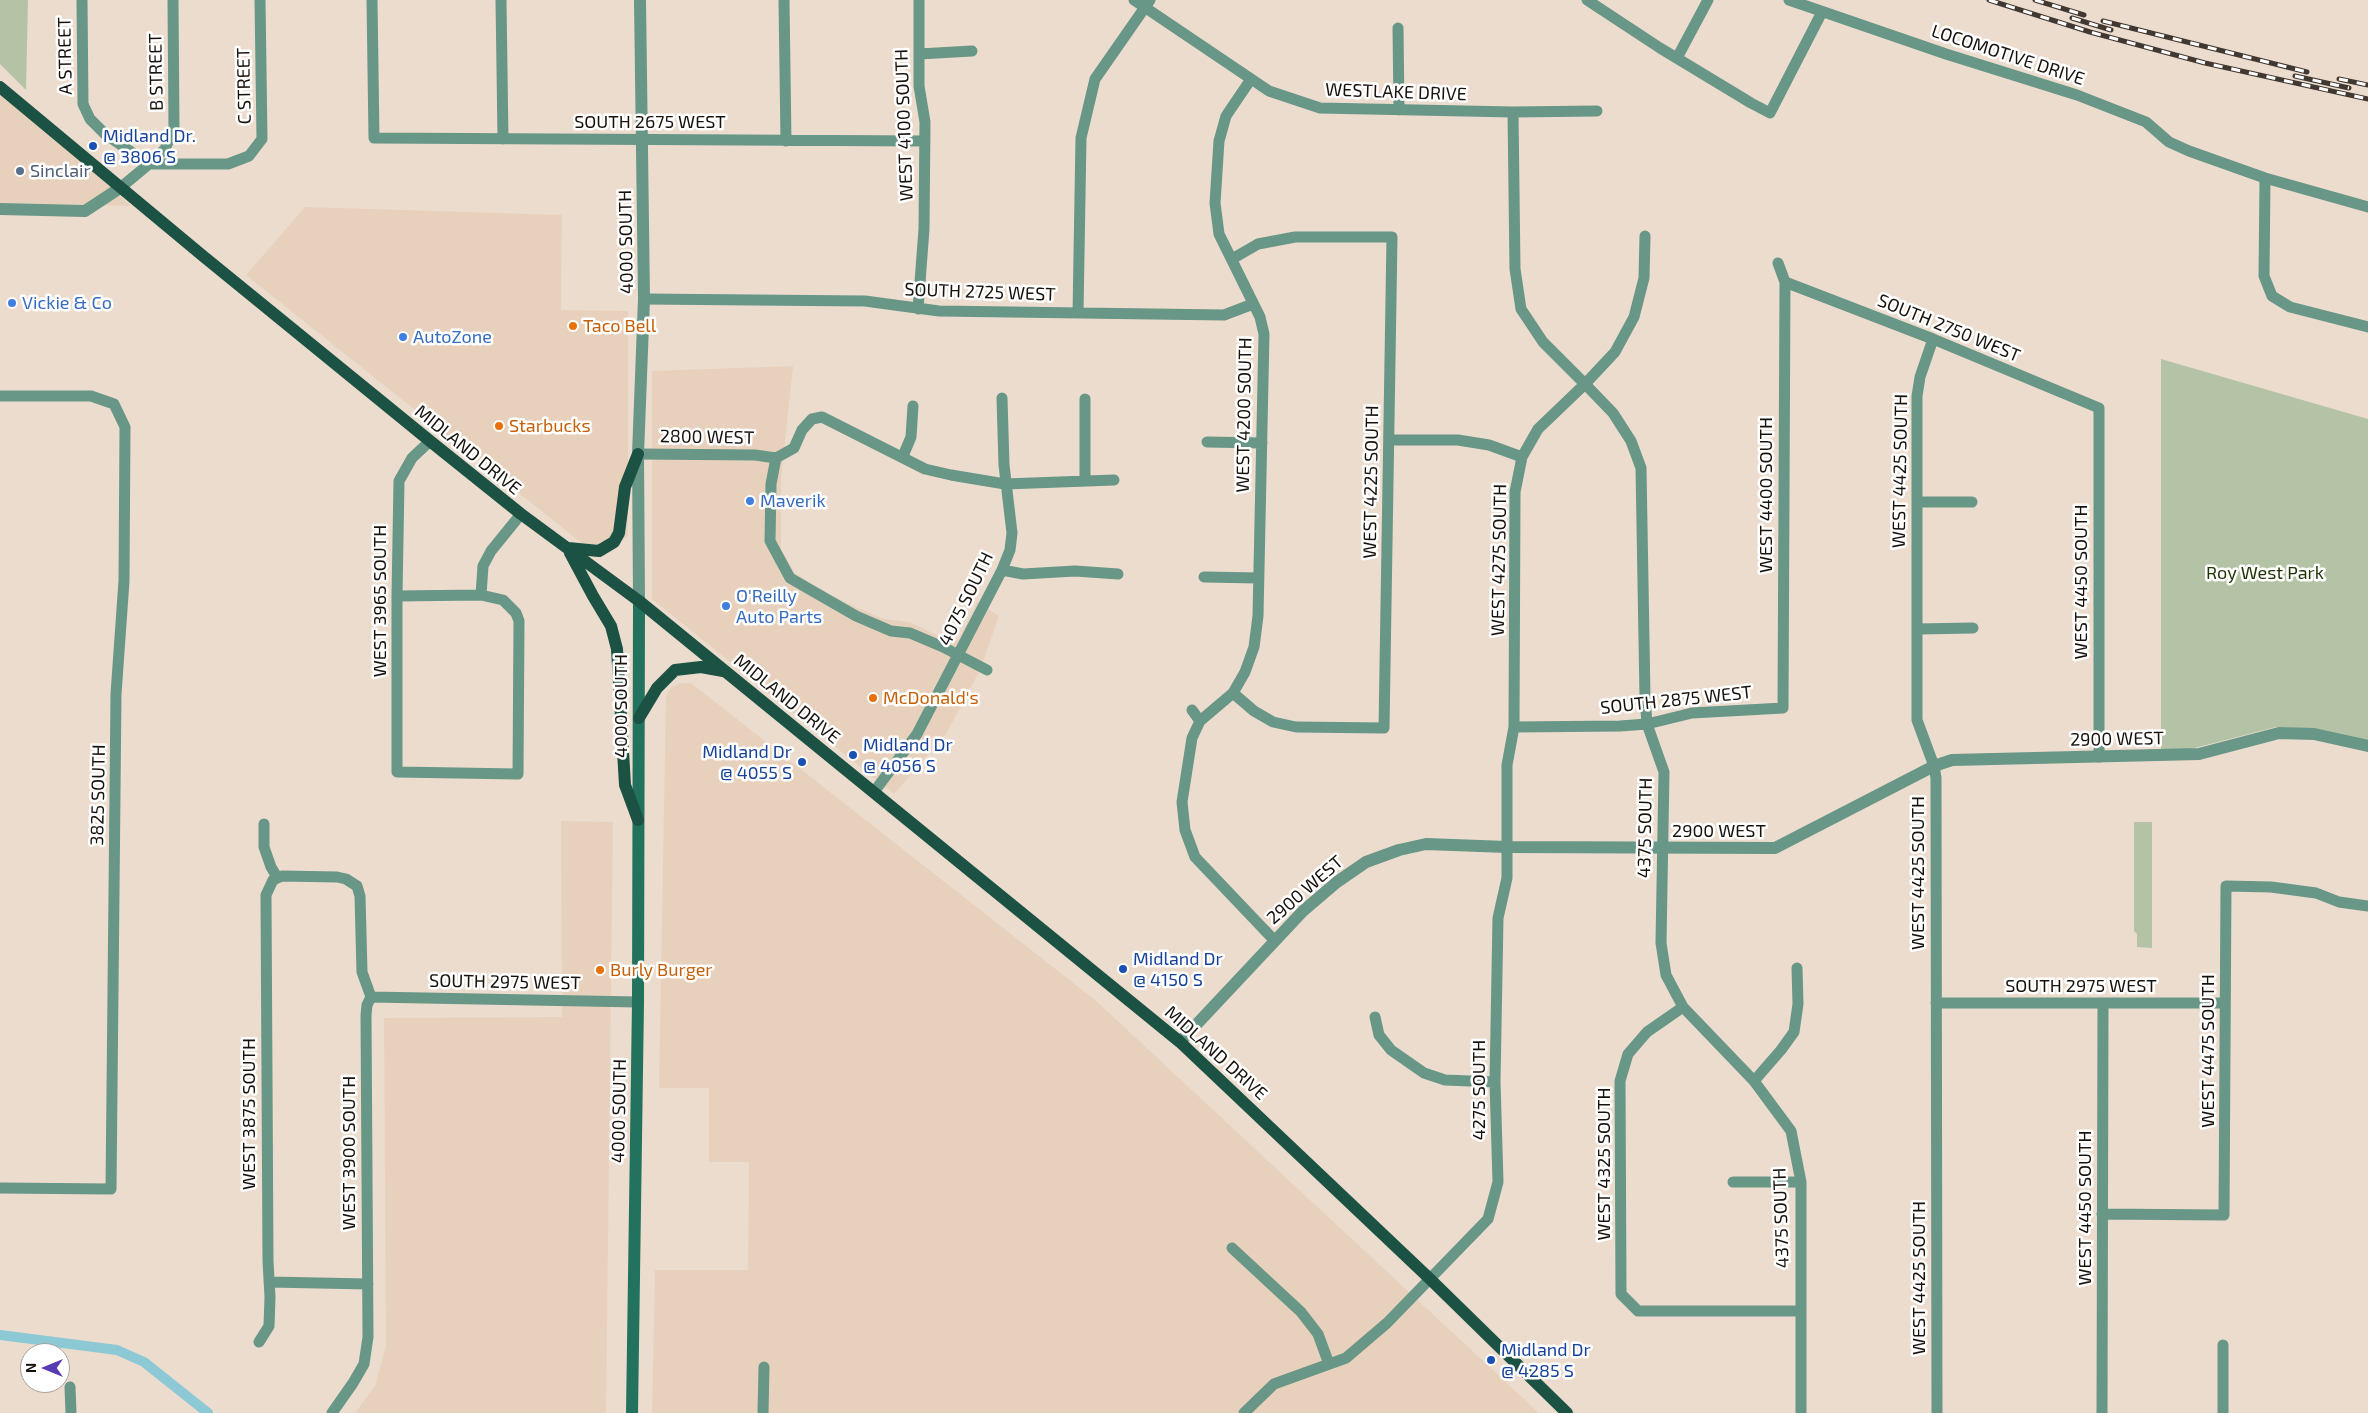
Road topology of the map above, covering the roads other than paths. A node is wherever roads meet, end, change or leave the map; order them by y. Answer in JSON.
{"nodes":[{"id":1,"x":82,"y":0,"type":"edge"},
{"id":2,"x":173,"y":0,"type":"edge"},
{"id":3,"x":260,"y":0,"type":"edge"},
{"id":4,"x":372,"y":0,"type":"edge"},
{"id":5,"x":501,"y":0,"type":"edge"},
{"id":6,"x":640,"y":0,"type":"edge"},
{"id":7,"x":784,"y":0,"type":"edge"},
{"id":8,"x":919,"y":0,"type":"edge"},
{"id":9,"x":1134,"y":0,"type":"edge"},
{"id":10,"x":1587,"y":0,"type":"edge"},
{"id":11,"x":1708,"y":0,"type":"edge"},
{"id":12,"x":1790,"y":0,"type":"edge"},
{"id":13,"x":1148,"y":4,"type":"edge"},
{"id":14,"x":1822,"y":12,"type":"junction"},
{"id":15,"x":1398,"y":28,"type":"dead end"},
{"id":16,"x":972,"y":51,"type":"dead end"},
{"id":17,"x":919,"y":54,"type":"junction"},
{"id":18,"x":1676,"y":58,"type":"junction"},
{"id":19,"x":1250,"y":79,"type":"junction"},
{"id":20,"x":0,"y":87,"type":"edge"},
{"id":21,"x":1399,"y":110,"type":"junction"},
{"id":22,"x":1597,"y":111,"type":"dead end"},
{"id":23,"x":1514,"y":112,"type":"junction"},
{"id":24,"x":503,"y":139,"type":"junction"},
{"id":25,"x":642,"y":140,"type":"junction"},
{"id":26,"x":786,"y":141,"type":"junction"},
{"id":27,"x":925,"y":142,"type":"junction"},
{"id":28,"x":149,"y":164,"type":"junction"},
{"id":29,"x":2265,"y":178,"type":"junction"},
{"id":30,"x":120,"y":188,"type":"junction"},
{"id":31,"x":2368,"y":207,"type":"edge"},
{"id":32,"x":0,"y":208,"type":"edge"},
{"id":33,"x":1645,"y":236,"type":"dead end"},
{"id":34,"x":1232,"y":259,"type":"junction"},
{"id":35,"x":1778,"y":263,"type":"dead end"},
{"id":36,"x":1785,"y":282,"type":"junction"},
{"id":37,"x":644,"y":299,"type":"junction"},
{"id":38,"x":1253,"y":304,"type":"junction"},
{"id":39,"x":918,"y":309,"type":"junction"},
{"id":40,"x":1078,"y":313,"type":"junction"},
{"id":41,"x":2368,"y":327,"type":"edge"},
{"id":42,"x":1933,"y":339,"type":"junction"},
{"id":43,"x":1585,"y":384,"type":"junction"},
{"id":44,"x":0,"y":396,"type":"edge"},
{"id":45,"x":1002,"y":398,"type":"dead end"},
{"id":46,"x":1086,"y":399,"type":"dead end"},
{"id":47,"x":912,"y":406,"type":"dead end"},
{"id":48,"x":2099,"y":408,"type":"joint"},
{"id":49,"x":1390,"y":440,"type":"junction"},
{"id":50,"x":430,"y":441,"type":"junction"},
{"id":51,"x":1207,"y":442,"type":"dead end"},
{"id":52,"x":1262,"y":442,"type":"junction"},
{"id":53,"x":638,"y":454,"type":"junction"},
{"id":54,"x":903,"y":456,"type":"junction"},
{"id":55,"x":1522,"y":457,"type":"junction"},
{"id":56,"x":776,"y":458,"type":"junction"},
{"id":57,"x":1085,"y":480,"type":"junction"},
{"id":58,"x":1114,"y":480,"type":"dead end"},
{"id":59,"x":1005,"y":484,"type":"junction"},
{"id":60,"x":1917,"y":502,"type":"junction"},
{"id":61,"x":1972,"y":502,"type":"dead end"},
{"id":62,"x":521,"y":514,"type":"junction"},
{"id":63,"x":568,"y":548,"type":"junction"},
{"id":64,"x":1002,"y":570,"type":"junction"},
{"id":65,"x":1118,"y":574,"type":"dead end"},
{"id":66,"x":1204,"y":577,"type":"dead end"},
{"id":67,"x":1258,"y":578,"type":"junction"},
{"id":68,"x":481,"y":595,"type":"junction"},
{"id":69,"x":397,"y":596,"type":"junction"},
{"id":70,"x":640,"y":601,"type":"junction"},
{"id":71,"x":1973,"y":628,"type":"dead end"},
{"id":72,"x":1917,"y":629,"type":"junction"},
{"id":73,"x":958,"y":656,"type":"junction"},
{"id":74,"x":987,"y":670,"type":"dead end"},
{"id":75,"x":725,"y":671,"type":"junction"},
{"id":76,"x":1233,"y":693,"type":"junction"},
{"id":77,"x":1783,"y":708,"type":"joint"},
{"id":78,"x":1192,"y":710,"type":"dead end"},
{"id":79,"x":639,"y":718,"type":"junction"},
{"id":80,"x":1200,"y":720,"type":"junction"},
{"id":81,"x":1647,"y":724,"type":"junction"},
{"id":82,"x":1514,"y":727,"type":"junction"},
{"id":83,"x":2368,"y":746,"type":"edge"},
{"id":84,"x":2099,"y":757,"type":"junction"},
{"id":85,"x":1934,"y":766,"type":"junction"},
{"id":86,"x":874,"y":792,"type":"junction"},
{"id":87,"x":638,"y":820,"type":"junction"},
{"id":88,"x":264,"y":824,"type":"dead end"},
{"id":89,"x":1507,"y":847,"type":"junction"},
{"id":90,"x":1662,"y":848,"type":"junction"},
{"id":91,"x":1507,"y":878,"type":"joint"},
{"id":92,"x":273,"y":881,"type":"junction"},
{"id":93,"x":2368,"y":906,"type":"edge"},
{"id":94,"x":1274,"y":940,"type":"junction"},
{"id":95,"x":1798,"y":968,"type":"dead end"},
{"id":96,"x":371,"y":997,"type":"junction"},
{"id":97,"x":638,"y":1002,"type":"junction"},
{"id":98,"x":1936,"y":1003,"type":"junction"},
{"id":99,"x":2103,"y":1003,"type":"junction"},
{"id":100,"x":2225,"y":1003,"type":"junction"},
{"id":101,"x":1683,"y":1007,"type":"junction"},
{"id":102,"x":1375,"y":1017,"type":"dead end"},
{"id":103,"x":1180,"y":1042,"type":"junction"},
{"id":104,"x":1754,"y":1081,"type":"junction"},
{"id":105,"x":1495,"y":1082,"type":"junction"},
{"id":106,"x":1733,"y":1182,"type":"dead end"},
{"id":107,"x":1801,"y":1182,"type":"junction"},
{"id":108,"x":0,"y":1188,"type":"edge"},
{"id":109,"x":2102,"y":1214,"type":"junction"},
{"id":110,"x":1232,"y":1248,"type":"dead end"},
{"id":111,"x":1430,"y":1279,"type":"junction"},
{"id":112,"x":269,"y":1282,"type":"junction"},
{"id":113,"x":368,"y":1284,"type":"junction"},
{"id":114,"x":1801,"y":1311,"type":"junction"},
{"id":115,"x":259,"y":1342,"type":"dead end"},
{"id":116,"x":2223,"y":1344,"type":"dead end"},
{"id":117,"x":1329,"y":1364,"type":"junction"},
{"id":118,"x":764,"y":1367,"type":"dead end"},
{"id":119,"x":70,"y":1387,"type":"dead end"},
{"id":120,"x":71,"y":1413,"type":"edge"},
{"id":121,"x":332,"y":1413,"type":"edge"},
{"id":122,"x":632,"y":1413,"type":"edge"},
{"id":123,"x":763,"y":1413,"type":"edge"},
{"id":124,"x":1244,"y":1413,"type":"edge"},
{"id":125,"x":1567,"y":1413,"type":"edge"},
{"id":126,"x":1801,"y":1413,"type":"edge"},
{"id":127,"x":1937,"y":1413,"type":"edge"},
{"id":128,"x":2102,"y":1413,"type":"edge"},
{"id":129,"x":2223,"y":1413,"type":"edge"}],
"edges":[{"from":1,"to":28,"type":"street","name":"A STREET"},
{"from":2,"to":28,"type":"street","name":"B STREET"},
{"from":3,"to":28,"type":"street","name":"C STREET"},
{"from":4,"to":24,"type":"street","name":"SOUTH 2675 WEST"},
{"from":5,"to":24,"type":"street"},
{"from":6,"to":25,"type":"street","name":"4000 SOUTH"},
{"from":7,"to":26,"type":"street"},
{"from":8,"to":17,"type":"street","name":"WEST 4100 SOUTH"},
{"from":9,"to":13,"type":"street","name":"WESTLAKE DRIVE"},
{"from":10,"to":18,"type":"street"},
{"from":11,"to":18,"type":"street"},
{"from":12,"to":14,"type":"street","name":"LOCOMOTIVE DRIVE"},
{"from":13,"to":19,"type":"street","name":"WESTLAKE DRIVE"},
{"from":13,"to":40,"type":"street"},
{"from":14,"to":18,"type":"street"},
{"from":14,"to":29,"type":"street","name":"LOCOMOTIVE DRIVE"},
{"from":15,"to":21,"type":"street"},
{"from":16,"to":17,"type":"street"},
{"from":17,"to":27,"type":"street","name":"WEST 4100 SOUTH"},
{"from":19,"to":21,"type":"street","name":"WESTLAKE DRIVE"},
{"from":19,"to":34,"type":"street","name":"WEST 4200 SOUTH"},
{"from":20,"to":30,"type":"main road","name":"MIDLAND DRIVE"},
{"from":21,"to":23,"type":"street","name":"WESTLAKE DRIVE"},
{"from":22,"to":23,"type":"street","name":"WESTLAKE DRIVE"},
{"from":23,"to":43,"type":"street"},
{"from":24,"to":25,"type":"street","name":"SOUTH 2675 WEST"},
{"from":25,"to":26,"type":"street","name":"SOUTH 2675 WEST"},
{"from":25,"to":37,"type":"street","name":"4000 SOUTH"},
{"from":26,"to":27,"type":"street","name":"SOUTH 2675 WEST"},
{"from":27,"to":39,"type":"street","name":"WEST 4100 SOUTH"},
{"from":28,"to":30,"type":"street"},
{"from":29,"to":31,"type":"street","name":"LOCOMOTIVE DRIVE"},
{"from":29,"to":41,"type":"street"},
{"from":30,"to":32,"type":"street"},
{"from":30,"to":50,"type":"main road","name":"MIDLAND DRIVE"},
{"from":33,"to":43,"type":"street"},
{"from":34,"to":38,"type":"street","name":"WEST 4200 SOUTH"},
{"from":34,"to":49,"type":"street","name":"WEST 4225 SOUTH"},
{"from":35,"to":36,"type":"street"},
{"from":36,"to":42,"type":"street","name":"SOUTH 2750 WEST"},
{"from":36,"to":77,"type":"street","name":"WEST 4400 SOUTH"},
{"from":37,"to":39,"type":"street","name":"SOUTH 2725 WEST"},
{"from":37,"to":53,"type":"street","name":"4000 SOUTH"},
{"from":38,"to":40,"type":"street","name":"SOUTH 2725 WEST"},
{"from":38,"to":52,"type":"street","name":"WEST 4200 SOUTH"},
{"from":39,"to":40,"type":"street","name":"SOUTH 2725 WEST"},
{"from":42,"to":48,"type":"street","name":"SOUTH 2750 WEST"},
{"from":42,"to":60,"type":"street","name":"WEST 4425 SOUTH"},
{"from":43,"to":55,"type":"street","name":"WEST 4275 SOUTH"},
{"from":43,"to":81,"type":"street","name":"4375 SOUTH"},
{"from":44,"to":108,"type":"street","name":"3825 SOUTH"},
{"from":45,"to":59,"type":"street","name":"4075 SOUTH"},
{"from":46,"to":57,"type":"street"},
{"from":47,"to":54,"type":"street"},
{"from":48,"to":84,"type":"street","name":"WEST 4450 SOUTH"},
{"from":49,"to":55,"type":"street"},
{"from":49,"to":76,"type":"street","name":"WEST 4225 SOUTH"},
{"from":50,"to":62,"type":"main road","name":"MIDLAND DRIVE"},
{"from":50,"to":69,"type":"street","name":"WEST 3965 SOUTH"},
{"from":51,"to":52,"type":"street"},
{"from":52,"to":67,"type":"street","name":"WEST 4200 SOUTH"},
{"from":53,"to":56,"type":"street","name":"2800 WEST"},
{"from":53,"to":63,"type":"main road"},
{"from":53,"to":70,"type":"street","name":"4000 SOUTH"},
{"from":54,"to":56,"type":"street"},
{"from":54,"to":59,"type":"street"},
{"from":55,"to":82,"type":"street","name":"WEST 4275 SOUTH"},
{"from":56,"to":73,"type":"street"},
{"from":57,"to":58,"type":"street"},
{"from":57,"to":59,"type":"street"},
{"from":59,"to":64,"type":"street","name":"4075 SOUTH"},
{"from":60,"to":61,"type":"street"},
{"from":60,"to":72,"type":"street","name":"WEST 4425 SOUTH"},
{"from":62,"to":63,"type":"main road","name":"MIDLAND DRIVE"},
{"from":62,"to":68,"type":"street"},
{"from":63,"to":70,"type":"main road","name":"MIDLAND DRIVE"},
{"from":63,"to":87,"type":"main road"},
{"from":64,"to":65,"type":"street"},
{"from":64,"to":73,"type":"street","name":"4075 SOUTH"},
{"from":66,"to":67,"type":"street"},
{"from":67,"to":76,"type":"street","name":"WEST 4200 SOUTH"},
{"from":68,"to":69,"type":"street"},
{"from":68,"to":69,"type":"street","name":"WEST 3965 SOUTH"},
{"from":70,"to":75,"type":"main road","name":"MIDLAND DRIVE"},
{"from":70,"to":79,"type":"main road","name":"4000 SOUTH"},
{"from":71,"to":72,"type":"street"},
{"from":72,"to":85,"type":"street","name":"WEST 4425 SOUTH"},
{"from":73,"to":74,"type":"street"},
{"from":73,"to":86,"type":"street","name":"4075 SOUTH"},
{"from":75,"to":79,"type":"main road"},
{"from":75,"to":86,"type":"main road","name":"MIDLAND DRIVE"},
{"from":76,"to":80,"type":"street","name":"WEST 4200 SOUTH"},
{"from":77,"to":81,"type":"street","name":"SOUTH 2875 WEST"},
{"from":78,"to":80,"type":"street"},
{"from":79,"to":87,"type":"main road","name":"4000 SOUTH"},
{"from":80,"to":94,"type":"street"},
{"from":81,"to":82,"type":"street","name":"SOUTH 2875 WEST"},
{"from":81,"to":90,"type":"street","name":"4375 SOUTH"},
{"from":82,"to":89,"type":"street","name":"WEST 4275 SOUTH"},
{"from":83,"to":84,"type":"street","name":"2900 WEST"},
{"from":84,"to":85,"type":"street","name":"2900 WEST"},
{"from":85,"to":90,"type":"street","name":"2900 WEST"},
{"from":85,"to":98,"type":"street","name":"WEST 4425 SOUTH"},
{"from":86,"to":103,"type":"main road","name":"MIDLAND DRIVE"},
{"from":87,"to":97,"type":"main road","name":"4000 SOUTH"},
{"from":88,"to":92,"type":"street"},
{"from":89,"to":90,"type":"street","name":"2900 WEST"},
{"from":89,"to":91,"type":"street","name":"WEST 4275 SOUTH"},
{"from":89,"to":94,"type":"street","name":"2900 WEST"},
{"from":90,"to":101,"type":"street","name":"4375 SOUTH"},
{"from":91,"to":105,"type":"street","name":"4275 SOUTH"},
{"from":92,"to":96,"type":"street"},
{"from":92,"to":112,"type":"street","name":"WEST 3875 SOUTH"},
{"from":93,"to":100,"type":"street","name":"WEST 4475 SOUTH"},
{"from":94,"to":103,"type":"street","name":"2900 WEST"},
{"from":95,"to":104,"type":"street"},
{"from":96,"to":97,"type":"street","name":"SOUTH 2975 WEST"},
{"from":96,"to":113,"type":"street","name":"WEST 3900 SOUTH"},
{"from":97,"to":122,"type":"main road","name":"4000 SOUTH"},
{"from":98,"to":99,"type":"street","name":"SOUTH 2975 WEST"},
{"from":98,"to":127,"type":"street","name":"WEST 4425 SOUTH"},
{"from":99,"to":100,"type":"street","name":"SOUTH 2975 WEST"},
{"from":99,"to":109,"type":"street","name":"WEST 4450 SOUTH"},
{"from":100,"to":109,"type":"street","name":"WEST 4475 SOUTH"},
{"from":101,"to":104,"type":"street","name":"4375 SOUTH"},
{"from":101,"to":114,"type":"street","name":"WEST 4325 SOUTH"},
{"from":102,"to":105,"type":"street"},
{"from":103,"to":111,"type":"main road","name":"MIDLAND DRIVE"},
{"from":104,"to":107,"type":"street","name":"4375 SOUTH"},
{"from":105,"to":111,"type":"street","name":"4275 SOUTH"},
{"from":106,"to":107,"type":"street"},
{"from":107,"to":114,"type":"street","name":"4375 SOUTH"},
{"from":109,"to":128,"type":"street","name":"WEST 4450 SOUTH"},
{"from":110,"to":117,"type":"street"},
{"from":111,"to":117,"type":"street","name":"4275 SOUTH"},
{"from":111,"to":125,"type":"main road","name":"MIDLAND DRIVE"},
{"from":112,"to":113,"type":"street"},
{"from":112,"to":115,"type":"street","name":"WEST 3875 SOUTH"},
{"from":113,"to":121,"type":"street","name":"WEST 3900 SOUTH"},
{"from":114,"to":126,"type":"street","name":"4375 SOUTH"},
{"from":116,"to":129,"type":"street"},
{"from":117,"to":124,"type":"street","name":"4275 SOUTH"},
{"from":118,"to":123,"type":"street"},
{"from":119,"to":120,"type":"street"}]}
